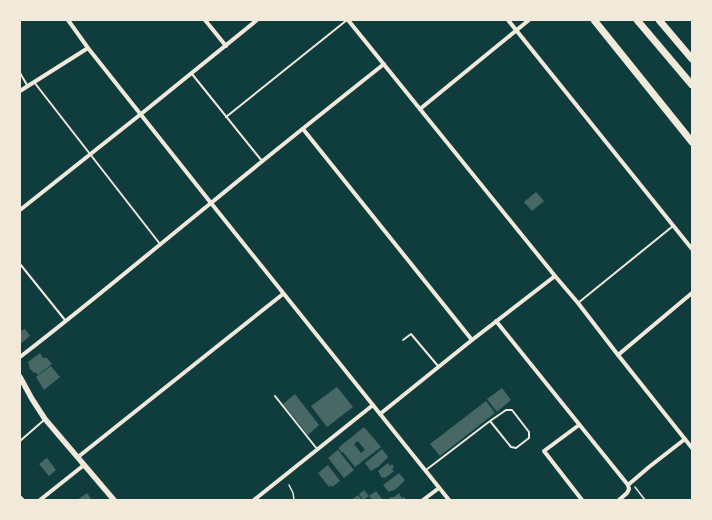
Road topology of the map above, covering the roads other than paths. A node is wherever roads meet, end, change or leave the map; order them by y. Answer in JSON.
{"nodes":[{"id":1,"x":68,"y":20,"type":"edge"},
{"id":2,"x":205,"y":20,"type":"edge"},
{"id":3,"x":257,"y":20,"type":"edge"},
{"id":4,"x":348,"y":20,"type":"edge"},
{"id":5,"x":508,"y":20,"type":"edge"},
{"id":6,"x":529,"y":20,"type":"edge"},
{"id":7,"x":594,"y":20,"type":"edge"},
{"id":8,"x":637,"y":20,"type":"edge"},
{"id":9,"x":659,"y":20,"type":"edge"},
{"id":10,"x":516,"y":30,"type":"junction"},
{"id":11,"x":226,"y":46,"type":"junction"},
{"id":12,"x":88,"y":48,"type":"junction"},
{"id":13,"x":692,"y":59,"type":"edge"},
{"id":14,"x":384,"y":64,"type":"junction"},
{"id":15,"x":20,"y":73,"type":"edge"},
{"id":16,"x":191,"y":73,"type":"junction"},
{"id":17,"x":34,"y":82,"type":"junction"},
{"id":18,"x":692,"y":85,"type":"edge"},
{"id":19,"x":28,"y":86,"type":"junction"},
{"id":20,"x":20,"y":91,"type":"edge"},
{"id":21,"x":420,"y":109,"type":"junction"},
{"id":22,"x":141,"y":114,"type":"junction"},
{"id":23,"x":226,"y":117,"type":"junction"},
{"id":24,"x":679,"y":125,"type":"junction"},
{"id":25,"x":303,"y":129,"type":"junction"},
{"id":26,"x":692,"y":139,"type":"edge"},
{"id":27,"x":692,"y":142,"type":"edge"},
{"id":28,"x":90,"y":154,"type":"junction"},
{"id":29,"x":262,"y":162,"type":"junction"},
{"id":30,"x":211,"y":203,"type":"junction"},
{"id":31,"x":20,"y":210,"type":"edge"},
{"id":32,"x":674,"y":225,"type":"junction"},
{"id":33,"x":161,"y":245,"type":"junction"},
{"id":34,"x":692,"y":249,"type":"edge"},
{"id":35,"x":20,"y":264,"type":"edge"},
{"id":36,"x":555,"y":276,"type":"junction"},
{"id":37,"x":692,"y":293,"type":"edge"},
{"id":38,"x":283,"y":294,"type":"junction"},
{"id":39,"x":578,"y":303,"type":"junction"},
{"id":40,"x":66,"y":321,"type":"junction"},
{"id":41,"x":496,"y":321,"type":"junction"},
{"id":42,"x":403,"y":340,"type":"dead end"},
{"id":43,"x":472,"y":340,"type":"junction"},
{"id":44,"x":618,"y":355,"type":"junction"},
{"id":45,"x":20,"y":357,"type":"edge"},
{"id":46,"x":438,"y":367,"type":"junction"},
{"id":47,"x":20,"y":377,"type":"edge"},
{"id":48,"x":275,"y":396,"type":"dead end"},
{"id":49,"x":373,"y":405,"type":"junction"},
{"id":50,"x":380,"y":414,"type":"junction"},
{"id":51,"x":45,"y":419,"type":"junction"},
{"id":52,"x":490,"y":421,"type":"junction"},
{"id":53,"x":579,"y":425,"type":"junction"},
{"id":54,"x":685,"y":440,"type":"junction"},
{"id":55,"x":20,"y":441,"type":"edge"},
{"id":56,"x":692,"y":448,"type":"edge"},
{"id":57,"x":318,"y":450,"type":"junction"},
{"id":58,"x":78,"y":457,"type":"junction"},
{"id":59,"x":84,"y":465,"type":"junction"},
{"id":60,"x":425,"y":470,"type":"junction"},
{"id":61,"x":628,"y":485,"type":"junction"},
{"id":62,"x":439,"y":488,"type":"junction"},
{"id":63,"x":20,"y":496,"type":"edge"},
{"id":64,"x":24,"y":500,"type":"edge"},
{"id":65,"x":40,"y":500,"type":"edge"},
{"id":66,"x":114,"y":500,"type":"edge"},
{"id":67,"x":254,"y":500,"type":"edge"},
{"id":68,"x":423,"y":500,"type":"edge"},
{"id":69,"x":449,"y":500,"type":"edge"},
{"id":70,"x":582,"y":500,"type":"edge"},
{"id":71,"x":619,"y":500,"type":"edge"}],
"edges":[{"from":1,"to":12,"type":"street"},
{"from":2,"to":11,"type":"street"},
{"from":3,"to":11,"type":"street"},
{"from":4,"to":14,"type":"street"},
{"from":4,"to":23,"type":"lane"},
{"from":5,"to":10,"type":"street"},
{"from":6,"to":10,"type":"street"},
{"from":7,"to":24,"type":"highway"},
{"from":8,"to":18,"type":"highway"},
{"from":9,"to":13,"type":"highway"},
{"from":10,"to":21,"type":"street"},
{"from":10,"to":32,"type":"street"},
{"from":11,"to":16,"type":"street"},
{"from":12,"to":17,"type":"street"},
{"from":12,"to":22,"type":"street"},
{"from":14,"to":21,"type":"street"},
{"from":14,"to":25,"type":"street"},
{"from":15,"to":19,"type":"lane"},
{"from":16,"to":22,"type":"street"},
{"from":16,"to":23,"type":"lane"},
{"from":17,"to":19,"type":"street"},
{"from":17,"to":28,"type":"lane"},
{"from":19,"to":20,"type":"street"},
{"from":21,"to":36,"type":"street"},
{"from":22,"to":28,"type":"street"},
{"from":22,"to":30,"type":"street"},
{"from":23,"to":29,"type":"lane"},
{"from":24,"to":26,"type":"highway"},
{"from":24,"to":27,"type":"highway"},
{"from":25,"to":29,"type":"street"},
{"from":25,"to":43,"type":"street"},
{"from":28,"to":31,"type":"street"},
{"from":28,"to":33,"type":"lane"},
{"from":29,"to":30,"type":"street"},
{"from":30,"to":33,"type":"street"},
{"from":30,"to":38,"type":"street"},
{"from":32,"to":34,"type":"street"},
{"from":32,"to":39,"type":"lane"},
{"from":33,"to":40,"type":"street"},
{"from":35,"to":40,"type":"lane"},
{"from":36,"to":39,"type":"street"},
{"from":36,"to":41,"type":"street"},
{"from":37,"to":44,"type":"street"},
{"from":38,"to":49,"type":"street"},
{"from":38,"to":58,"type":"street"},
{"from":39,"to":44,"type":"street"},
{"from":40,"to":45,"type":"street"},
{"from":41,"to":43,"type":"street"},
{"from":41,"to":53,"type":"street"},
{"from":42,"to":46,"type":"lane"},
{"from":43,"to":46,"type":"street"},
{"from":44,"to":54,"type":"street"},
{"from":46,"to":50,"type":"street"},
{"from":47,"to":51,"type":"main road"},
{"from":48,"to":57,"type":"lane"},
{"from":49,"to":50,"type":"street"},
{"from":49,"to":57,"type":"street"},
{"from":50,"to":60,"type":"street"},
{"from":51,"to":55,"type":"lane"},
{"from":51,"to":58,"type":"main road"},
{"from":52,"to":52,"type":"lane"},
{"from":52,"to":60,"type":"lane"},
{"from":53,"to":61,"type":"street"},
{"from":53,"to":70,"type":"street"},
{"from":54,"to":56,"type":"street"},
{"from":54,"to":61,"type":"street"},
{"from":57,"to":67,"type":"street"},
{"from":58,"to":59,"type":"main road"},
{"from":59,"to":65,"type":"street"},
{"from":59,"to":66,"type":"main road"},
{"from":60,"to":62,"type":"street"},
{"from":61,"to":71,"type":"street"},
{"from":62,"to":68,"type":"street"},
{"from":62,"to":69,"type":"street"},
{"from":63,"to":64,"type":"lane"}]}
